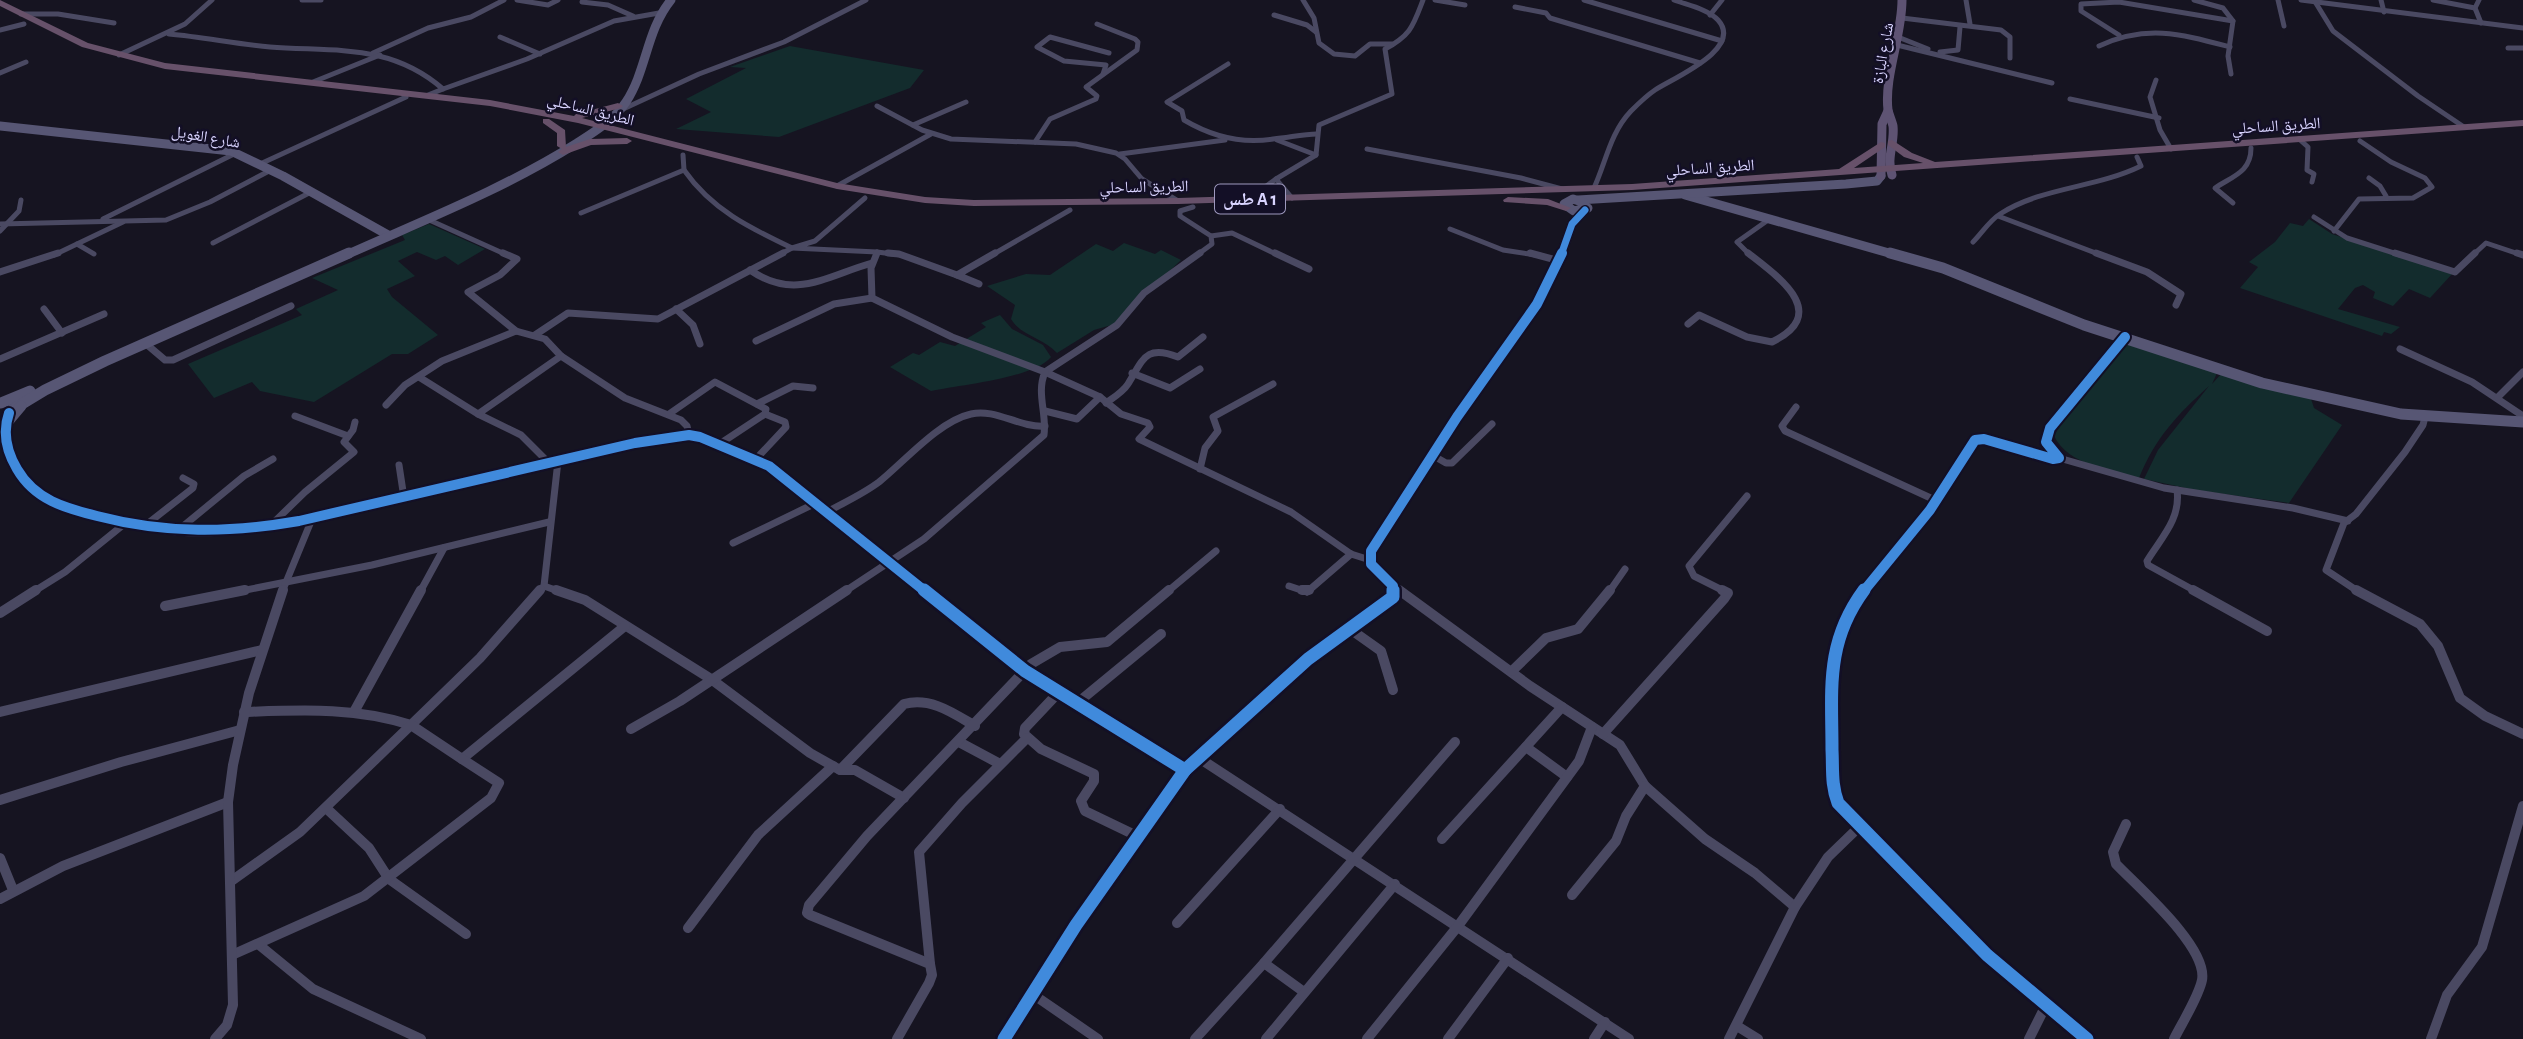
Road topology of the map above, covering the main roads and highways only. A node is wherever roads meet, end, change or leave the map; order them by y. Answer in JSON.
{"nodes":[{"id":1,"x":1902,"y":0,"type":"edge"},
{"id":2,"x":0,"y":3,"type":"edge"},
{"id":3,"x":0,"y":12,"type":"edge"},
{"id":4,"x":22,"y":19,"type":"junction"},
{"id":5,"x":1888,"y":111,"type":"joint"},
{"id":6,"x":559,"y":116,"type":"junction"},
{"id":7,"x":546,"y":121,"type":"junction"},
{"id":8,"x":2523,"y":123,"type":"edge"},
{"id":9,"x":592,"y":128,"type":"junction"},
{"id":10,"x":2523,"y":128,"type":"edge"},
{"id":11,"x":627,"y":137,"type":"junction"},
{"id":12,"x":2303,"y":142,"type":"junction"},
{"id":13,"x":1886,"y":144,"type":"junction"},
{"id":14,"x":2232,"y":147,"type":"junction"},
{"id":15,"x":1949,"y":165,"type":"junction"},
{"id":16,"x":1833,"y":173,"type":"junction"},
{"id":17,"x":1885,"y":173,"type":"junction"},
{"id":18,"x":1486,"y":198,"type":"junction"},
{"id":19,"x":1566,"y":208,"type":"road end"}],
"edges":[{"from":1,"to":5,"type":"main road","name":"شارع البازة"},
{"from":2,"to":4,"type":"highway","name":"الطريق الساحلي","number":"طس A 1"},
{"from":3,"to":4,"type":"highway","name":"الطريق الساحلي","number":"طس A 1"},
{"from":4,"to":6,"type":"highway","name":"الطريق الساحلي","number":"طس A 1"},
{"from":4,"to":7,"type":"highway","name":"الطريق الساحلي","number":"طس A 1"},
{"from":5,"to":13,"type":"main road","name":"شارع البازة"},
{"from":6,"to":9,"type":"highway","name":"الطريق الساحلي","number":"طس A 1"},
{"from":6,"to":11,"type":"highway"},
{"from":7,"to":9,"type":"highway","name":"الطريق الساحلي","number":"طس A 1"},
{"from":7,"to":11,"type":"highway"},
{"from":8,"to":12,"type":"highway","name":"الطريق الساحلي","number":"طس A 1"},
{"from":9,"to":11,"type":"highway","name":"الطريق الساحلي","number":"طس A 1"},
{"from":10,"to":12,"type":"highway","name":"الطريق الساحلي","number":"طس A 1"},
{"from":11,"to":16,"type":"highway","name":"الطريق الساحلي","number":"طس A 1"},
{"from":11,"to":18,"type":"highway","name":"الطريق الساحلي","number":"طس A 1"},
{"from":12,"to":14,"type":"highway","name":"الطريق الساحلي","number":"طس A 1"},
{"from":12,"to":14,"type":"highway","name":"الطريق الساحلي","number":"طس A 1"},
{"from":13,"to":15,"type":"highway"},
{"from":13,"to":16,"type":"highway"},
{"from":13,"to":17,"type":"main road","name":"شارع البازة"},
{"from":14,"to":15,"type":"highway","name":"الطريق الساحلي","number":"طس A 1"},
{"from":14,"to":17,"type":"highway","name":"الطريق الساحلي","number":"طس A 1"},
{"from":15,"to":17,"type":"highway","name":"الطريق الساحلي","number":"طس A 1"},
{"from":16,"to":17,"type":"highway","name":"الطريق الساحلي","number":"طس A 1"},
{"from":17,"to":18,"type":"highway","name":"الطريق الساحلي","number":"طس A 1"},
{"from":18,"to":19,"type":"highway"}]}
